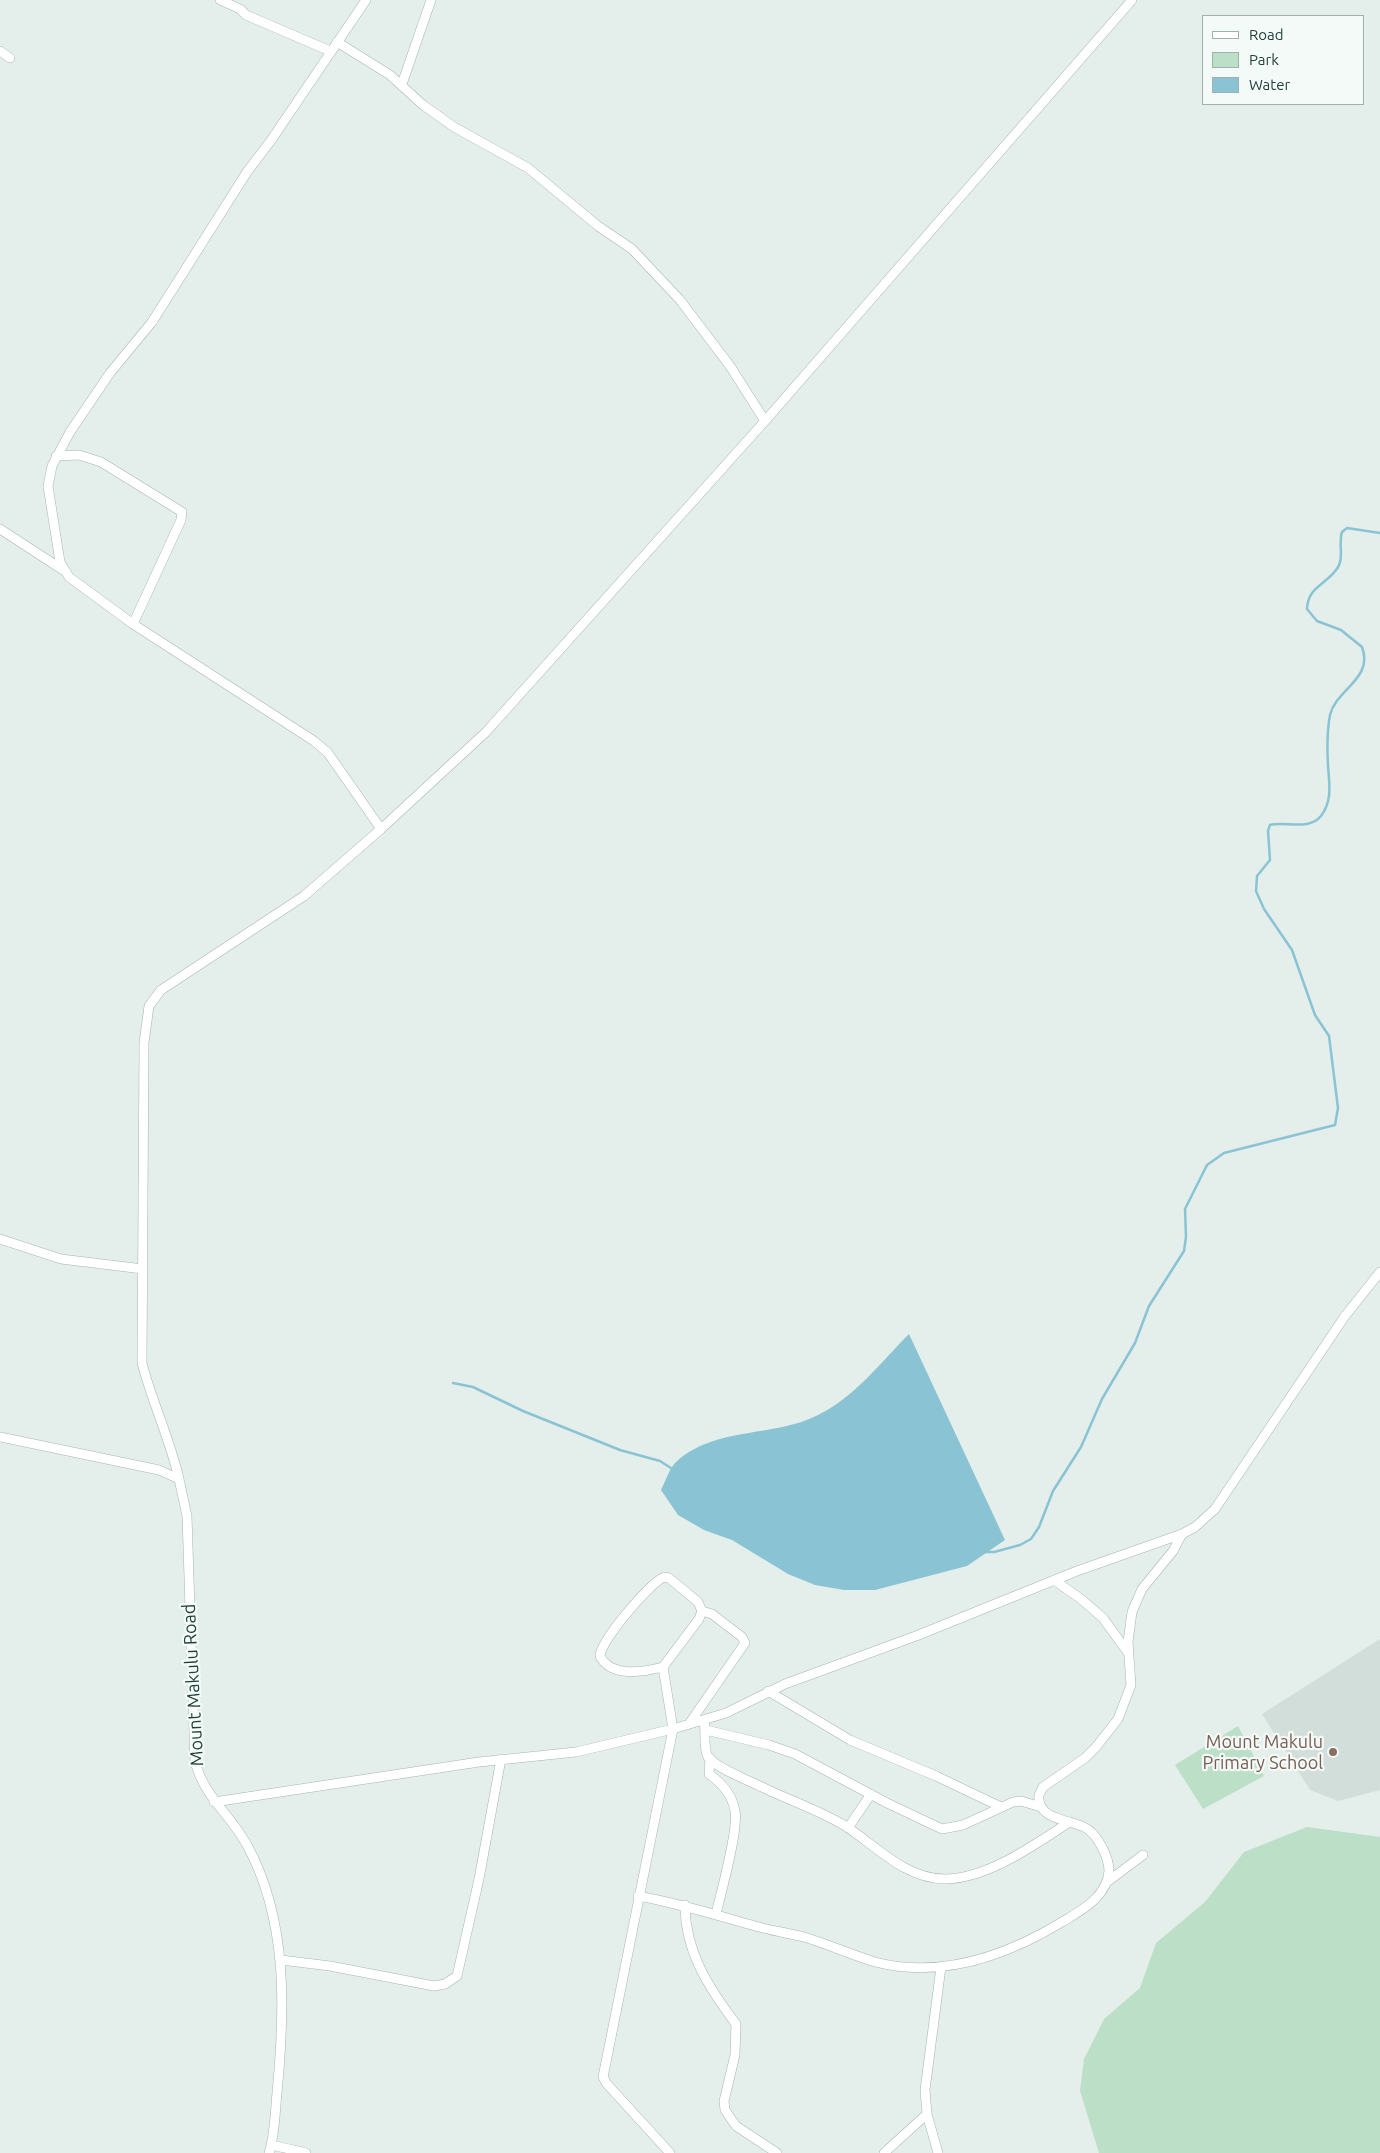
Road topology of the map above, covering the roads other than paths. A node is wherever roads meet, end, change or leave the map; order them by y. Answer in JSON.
{"nodes":[{"id":1,"x":220,"y":0,"type":"edge"},
{"id":2,"x":366,"y":0,"type":"edge"},
{"id":3,"x":431,"y":0,"type":"edge"},
{"id":4,"x":1132,"y":0,"type":"edge"},
{"id":5,"x":337,"y":42,"type":"junction"},
{"id":6,"x":0,"y":51,"type":"edge"},
{"id":7,"x":330,"y":52,"type":"junction"},
{"id":8,"x":10,"y":58,"type":"dead end"},
{"id":9,"x":402,"y":84,"type":"junction"},
{"id":10,"x":765,"y":421,"type":"junction"},
{"id":11,"x":56,"y":456,"type":"junction"},
{"id":12,"x":0,"y":529,"type":"edge"},
{"id":13,"x":63,"y":570,"type":"junction"},
{"id":14,"x":133,"y":624,"type":"junction"},
{"id":15,"x":382,"y":828,"type":"junction"},
{"id":16,"x":0,"y":1239,"type":"edge"},
{"id":17,"x":143,"y":1269,"type":"junction"},
{"id":18,"x":1380,"y":1272,"type":"edge"},
{"id":19,"x":0,"y":1437,"type":"edge"},
{"id":20,"x":179,"y":1479,"type":"junction"},
{"id":21,"x":1182,"y":1534,"type":"junction"},
{"id":22,"x":1054,"y":1580,"type":"junction"},
{"id":23,"x":702,"y":1611,"type":"junction"},
{"id":24,"x":1129,"y":1654,"type":"junction"},
{"id":25,"x":663,"y":1667,"type":"junction"},
{"id":26,"x":768,"y":1691,"type":"junction"},
{"id":27,"x":704,"y":1720,"type":"junction"},
{"id":28,"x":689,"y":1724,"type":"junction"},
{"id":29,"x":673,"y":1729,"type":"junction"},
{"id":30,"x":706,"y":1730,"type":"junction"},
{"id":31,"x":710,"y":1758,"type":"junction"},
{"id":32,"x":501,"y":1759,"type":"junction"},
{"id":33,"x":870,"y":1794,"type":"junction"},
{"id":34,"x":1039,"y":1795,"type":"junction"},
{"id":35,"x":214,"y":1802,"type":"junction"},
{"id":36,"x":1027,"y":1803,"type":"junction"},
{"id":37,"x":1001,"y":1807,"type":"junction"},
{"id":38,"x":1041,"y":1807,"type":"junction"},
{"id":39,"x":1063,"y":1824,"type":"junction"},
{"id":40,"x":848,"y":1828,"type":"junction"},
{"id":41,"x":1142,"y":1855,"type":"dead end"},
{"id":42,"x":1107,"y":1882,"type":"junction"},
{"id":43,"x":638,"y":1896,"type":"junction"},
{"id":44,"x":685,"y":1906,"type":"junction"},
{"id":45,"x":716,"y":1914,"type":"junction"},
{"id":46,"x":281,"y":1960,"type":"junction"},
{"id":47,"x":941,"y":1968,"type":"junction"},
{"id":48,"x":927,"y":2114,"type":"junction"},
{"id":49,"x":271,"y":2149,"type":"edge"},
{"id":50,"x":306,"y":2153,"type":"edge"},
{"id":51,"x":670,"y":2153,"type":"edge"},
{"id":52,"x":777,"y":2153,"type":"edge"},
{"id":53,"x":884,"y":2153,"type":"edge"},
{"id":54,"x":938,"y":2153,"type":"edge"}],
"edges":[{"from":1,"to":7,"type":"street"},
{"from":2,"to":5,"type":"street"},
{"from":3,"to":9,"type":"street"},
{"from":4,"to":10,"type":"street","name":"Mount Makulu Road"},
{"from":5,"to":7,"type":"street"},
{"from":5,"to":9,"type":"street"},
{"from":6,"to":8,"type":"street"},
{"from":7,"to":11,"type":"street"},
{"from":9,"to":10,"type":"street"},
{"from":10,"to":15,"type":"street","name":"Mount Makulu Road"},
{"from":11,"to":13,"type":"street"},
{"from":11,"to":14,"type":"street"},
{"from":12,"to":13,"type":"street"},
{"from":13,"to":14,"type":"street"},
{"from":14,"to":15,"type":"street"},
{"from":15,"to":17,"type":"street","name":"Mount Makulu Road"},
{"from":16,"to":17,"type":"street"},
{"from":17,"to":20,"type":"street","name":"Mount Makulu Road"},
{"from":18,"to":21,"type":"street"},
{"from":19,"to":20,"type":"street"},
{"from":20,"to":35,"type":"street","name":"Mount Makulu Road"},
{"from":21,"to":22,"type":"street"},
{"from":21,"to":24,"type":"street"},
{"from":22,"to":24,"type":"street"},
{"from":22,"to":26,"type":"street"},
{"from":23,"to":25,"type":"street"},
{"from":23,"to":25,"type":"street"},
{"from":23,"to":28,"type":"street"},
{"from":24,"to":34,"type":"street"},
{"from":25,"to":29,"type":"street"},
{"from":26,"to":27,"type":"street"},
{"from":26,"to":37,"type":"street"},
{"from":27,"to":28,"type":"street"},
{"from":27,"to":30,"type":"street"},
{"from":28,"to":29,"type":"street"},
{"from":29,"to":32,"type":"street"},
{"from":29,"to":43,"type":"street"},
{"from":30,"to":31,"type":"street"},
{"from":30,"to":33,"type":"street"},
{"from":31,"to":40,"type":"street"},
{"from":31,"to":45,"type":"street"},
{"from":32,"to":35,"type":"street"},
{"from":32,"to":46,"type":"street"},
{"from":33,"to":37,"type":"street"},
{"from":33,"to":40,"type":"street"},
{"from":34,"to":36,"type":"street"},
{"from":34,"to":38,"type":"street"},
{"from":35,"to":46,"type":"street","name":"Mount Makulu Road"},
{"from":36,"to":37,"type":"street"},
{"from":36,"to":38,"type":"street"},
{"from":38,"to":39,"type":"street"},
{"from":39,"to":40,"type":"street"},
{"from":39,"to":42,"type":"street"},
{"from":41,"to":42,"type":"street"},
{"from":42,"to":47,"type":"street"},
{"from":43,"to":44,"type":"street"},
{"from":43,"to":51,"type":"street"},
{"from":44,"to":45,"type":"street"},
{"from":44,"to":52,"type":"street"},
{"from":45,"to":47,"type":"street"},
{"from":46,"to":49,"type":"street","name":"Mount Makulu Road"},
{"from":47,"to":48,"type":"street"},
{"from":48,"to":53,"type":"street"},
{"from":48,"to":54,"type":"street"},
{"from":49,"to":50,"type":"street"}]}
